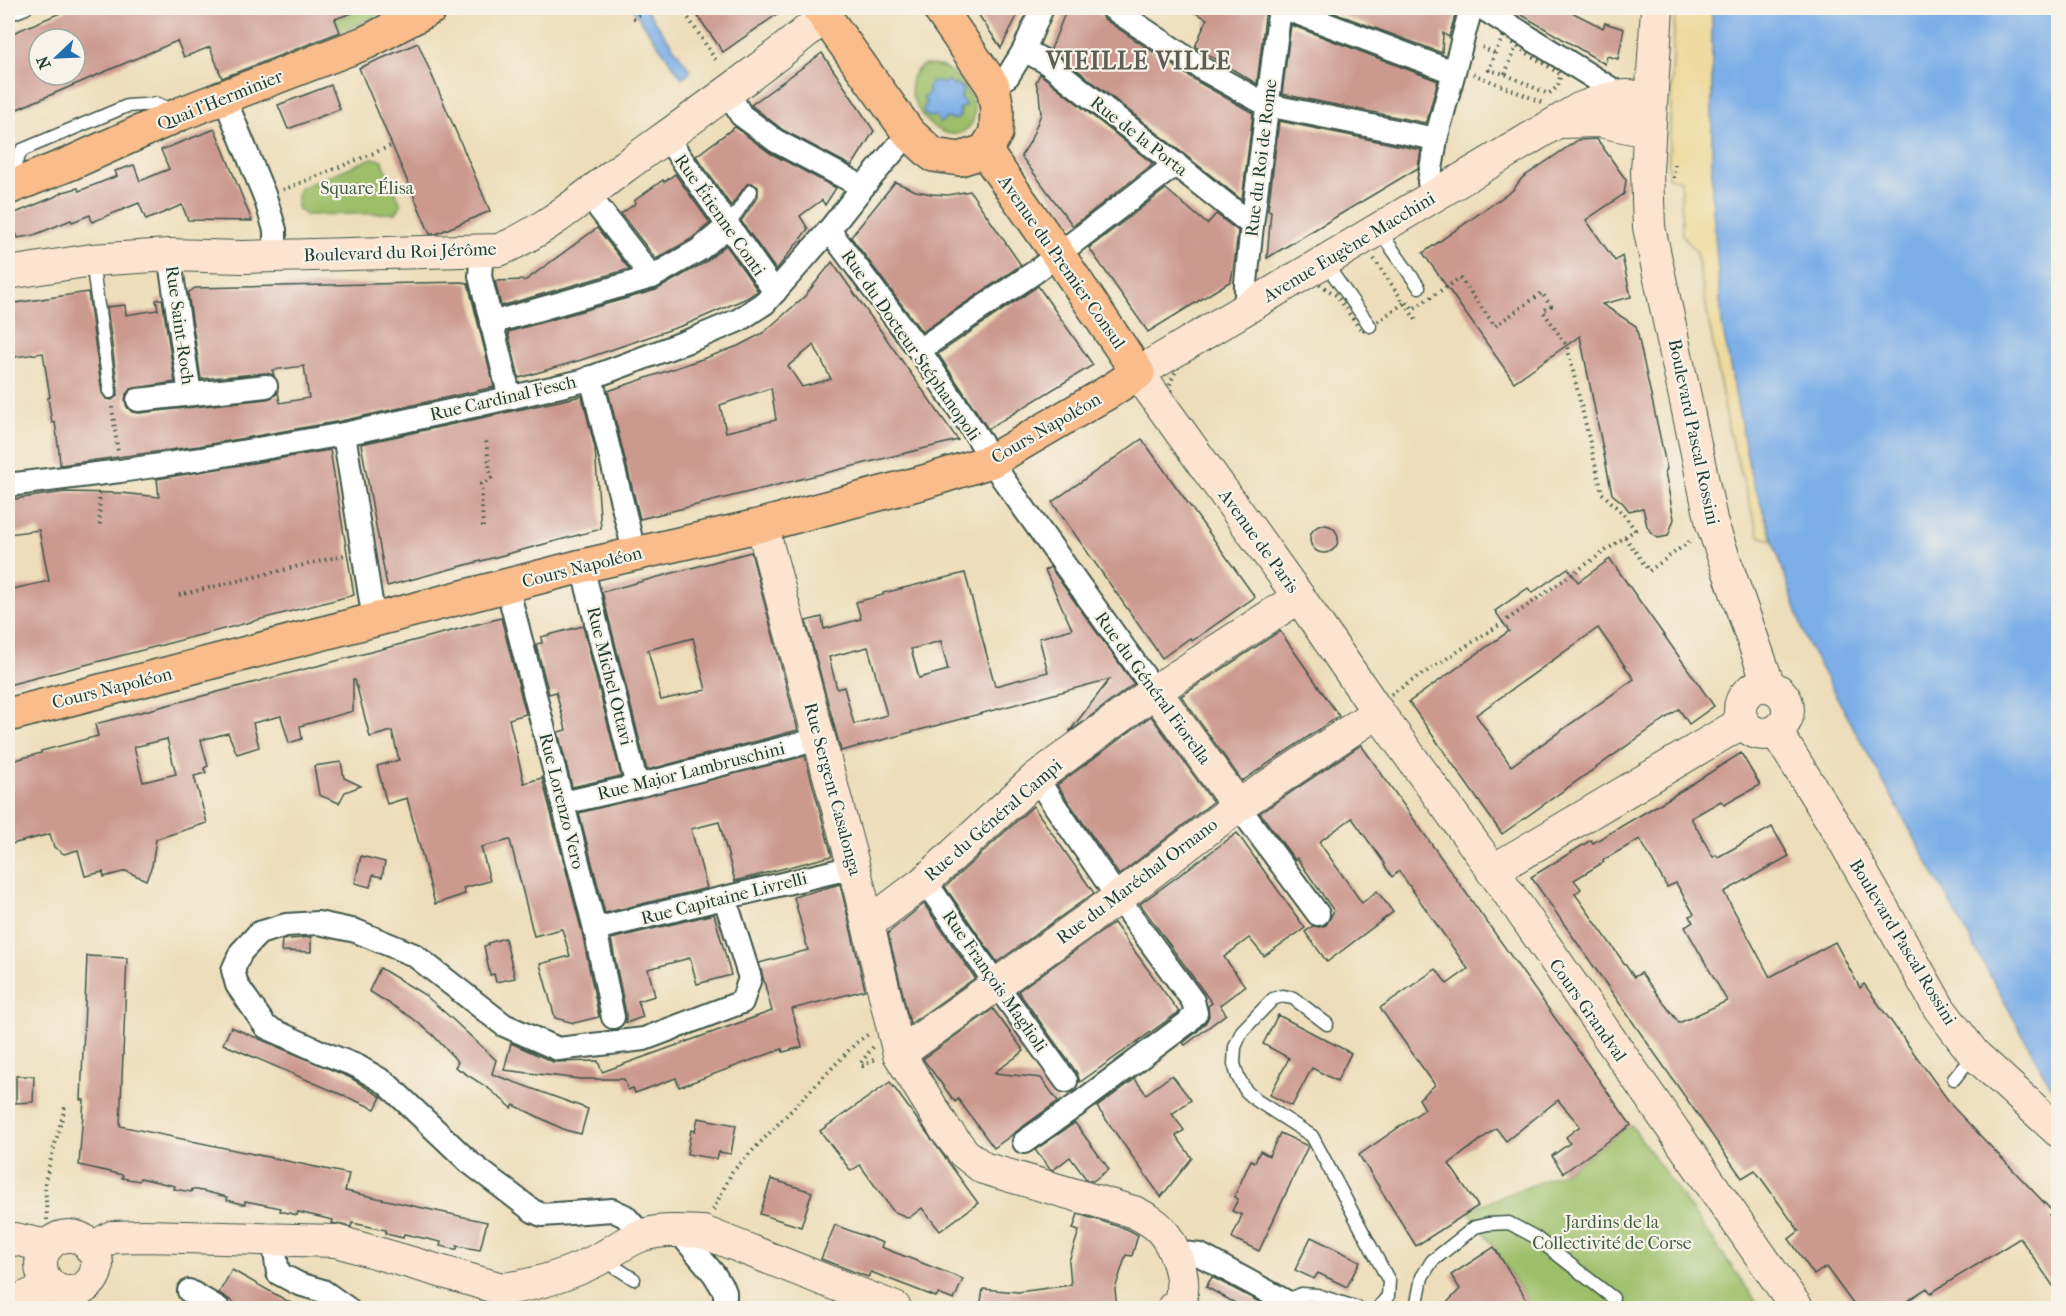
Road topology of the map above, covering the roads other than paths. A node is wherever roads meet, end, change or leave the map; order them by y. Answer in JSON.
{"nodes":[{"id":1,"x":26,"y":8,"type":"edge"},
{"id":2,"x":939,"y":8,"type":"edge"},
{"id":3,"x":1042,"y":8,"type":"edge"},
{"id":4,"x":1112,"y":8,"type":"edge"},
{"id":5,"x":1282,"y":8,"type":"edge"},
{"id":6,"x":1471,"y":8,"type":"edge"},
{"id":7,"x":1482,"y":8,"type":"edge"},
{"id":8,"x":1657,"y":8,"type":"edge"},
{"id":9,"x":425,"y":9,"type":"edge"},
{"id":10,"x":822,"y":12,"type":"edge"},
{"id":11,"x":8,"y":15,"type":"edge"},
{"id":12,"x":1024,"y":50,"type":"junction"},
{"id":13,"x":1463,"y":73,"type":"junction"},
{"id":14,"x":993,"y":86,"type":"junction"},
{"id":15,"x":728,"y":92,"type":"junction"},
{"id":16,"x":224,"y":97,"type":"junction"},
{"id":17,"x":1267,"y":105,"type":"junction"},
{"id":18,"x":1635,"y":112,"type":"junction"},
{"id":19,"x":909,"y":133,"type":"junction"},
{"id":20,"x":666,"y":137,"type":"junction"},
{"id":21,"x":1436,"y":139,"type":"junction"},
{"id":22,"x":985,"y":152,"type":"junction"},
{"id":23,"x":1176,"y":164,"type":"junction"},
{"id":24,"x":9,"y":187,"type":"edge"},
{"id":25,"x":863,"y":187,"type":"junction"},
{"id":26,"x":751,"y":191,"type":"dead end"},
{"id":27,"x":588,"y":194,"type":"junction"},
{"id":28,"x":1433,"y":196,"type":"junction"},
{"id":29,"x":1252,"y":225,"type":"junction"},
{"id":30,"x":728,"y":226,"type":"junction"},
{"id":31,"x":829,"y":230,"type":"junction"},
{"id":32,"x":1376,"y":244,"type":"junction"},
{"id":33,"x":482,"y":251,"type":"junction"},
{"id":34,"x":1057,"y":253,"type":"junction"},
{"id":35,"x":170,"y":255,"type":"junction"},
{"id":36,"x":275,"y":256,"type":"junction"},
{"id":37,"x":92,"y":260,"type":"junction"},
{"id":38,"x":1325,"y":262,"type":"junction"},
{"id":39,"x":8,"y":273,"type":"edge"},
{"id":40,"x":652,"y":277,"type":"junction"},
{"id":41,"x":1419,"y":287,"type":"dead end"},
{"id":42,"x":775,"y":292,"type":"junction"},
{"id":43,"x":1246,"y":309,"type":"junction"},
{"id":44,"x":491,"y":323,"type":"junction"},
{"id":45,"x":1370,"y":326,"type":"road end"},
{"id":46,"x":919,"y":350,"type":"junction"},
{"id":47,"x":1138,"y":373,"type":"junction"},
{"id":48,"x":591,"y":377,"type":"junction"},
{"id":49,"x":266,"y":386,"type":"dead end"},
{"id":50,"x":110,"y":392,"type":"road end"},
{"id":51,"x":190,"y":394,"type":"junction"},
{"id":52,"x":510,"y":398,"type":"junction"},
{"id":53,"x":138,"y":400,"type":"dead end"},
{"id":54,"x":344,"y":434,"type":"junction"},
{"id":55,"x":991,"y":461,"type":"junction"},
{"id":56,"x":8,"y":485,"type":"edge"},
{"id":57,"x":762,"y":525,"type":"junction"},
{"id":58,"x":635,"y":555,"type":"junction"},
{"id":59,"x":582,"y":566,"type":"junction"},
{"id":60,"x":507,"y":586,"type":"junction"},
{"id":61,"x":1299,"y":597,"type":"junction"},
{"id":62,"x":374,"y":620,"type":"junction"},
{"id":63,"x":1769,"y":686,"type":"junction"},
{"id":64,"x":1155,"y":691,"type":"junction"},
{"id":65,"x":1378,"y":712,"type":"junction"},
{"id":66,"x":8,"y":715,"type":"edge"},
{"id":67,"x":1743,"y":722,"type":"junction"},
{"id":68,"x":1776,"y":730,"type":"junction"},
{"id":69,"x":819,"y":739,"type":"junction"},
{"id":70,"x":1036,"y":778,"type":"junction"},
{"id":71,"x":637,"y":786,"type":"junction"},
{"id":72,"x":563,"y":803,"type":"junction"},
{"id":73,"x":1238,"y":806,"type":"junction"},
{"id":74,"x":853,"y":867,"type":"junction"},
{"id":75,"x":1492,"y":871,"type":"junction"},
{"id":76,"x":925,"y":881,"type":"junction"},
{"id":77,"x":1118,"y":898,"type":"junction"},
{"id":78,"x":725,"y":899,"type":"junction"},
{"id":79,"x":1318,"y":915,"type":"dead end"},
{"id":80,"x":868,"y":924,"type":"junction"},
{"id":81,"x":595,"y":929,"type":"junction"},
{"id":82,"x":996,"y":984,"type":"junction"},
{"id":83,"x":613,"y":1017,"type":"dead end"},
{"id":84,"x":1327,"y":1024,"type":"dead end"},
{"id":85,"x":899,"y":1054,"type":"junction"},
{"id":86,"x":1974,"y":1054,"type":"junction"},
{"id":87,"x":1954,"y":1079,"type":"dead end"},
{"id":88,"x":1066,"y":1081,"type":"dead end"},
{"id":89,"x":2058,"y":1131,"type":"edge"},
{"id":90,"x":1024,"y":1142,"type":"dead end"},
{"id":91,"x":690,"y":1231,"type":"junction"},
{"id":92,"x":642,"y":1235,"type":"junction"},
{"id":93,"x":273,"y":1238,"type":"junction"},
{"id":94,"x":8,"y":1240,"type":"edge"},
{"id":95,"x":48,"y":1246,"type":"junction"},
{"id":96,"x":92,"y":1249,"type":"junction"},
{"id":97,"x":1174,"y":1252,"type":"junction"},
{"id":98,"x":601,"y":1258,"type":"junction"},
{"id":99,"x":634,"y":1279,"type":"dead end"},
{"id":100,"x":48,"y":1283,"type":"junction"},
{"id":101,"x":189,"y":1291,"type":"dead end"},
{"id":102,"x":1613,"y":1298,"type":"dead end"},
{"id":103,"x":8,"y":1305,"type":"edge"},
{"id":104,"x":1292,"y":1305,"type":"edge"},
{"id":105,"x":218,"y":1308,"type":"edge"},
{"id":106,"x":347,"y":1308,"type":"edge"},
{"id":107,"x":725,"y":1308,"type":"edge"},
{"id":108,"x":895,"y":1308,"type":"edge"},
{"id":109,"x":1173,"y":1308,"type":"edge"},
{"id":110,"x":1358,"y":1308,"type":"edge"},
{"id":111,"x":1378,"y":1308,"type":"edge"},
{"id":112,"x":1416,"y":1308,"type":"edge"},
{"id":113,"x":1797,"y":1308,"type":"edge"}],
"edges":[{"from":1,"to":11,"type":"lane"},
{"from":2,"to":14,"type":"main road"},
{"from":3,"to":12,"type":"street"},
{"from":4,"to":17,"type":"street"},
{"from":5,"to":13,"type":"street"},
{"from":5,"to":17,"type":"street","name":"Rue du Roi de Rome"},
{"from":6,"to":13,"type":"street"},
{"from":7,"to":18,"type":"street"},
{"from":8,"to":18,"type":"main road"},
{"from":9,"to":16,"type":"main road","name":"Quai l'Herminier"},
{"from":10,"to":15,"type":"main road","name":"Boulevard du Roi Jérôme"},
{"from":10,"to":19,"type":"main road"},
{"from":12,"to":14,"type":"street"},
{"from":12,"to":23,"type":"street","name":"Rue de la Porta"},
{"from":13,"to":21,"type":"street"},
{"from":14,"to":22,"type":"main road"},
{"from":15,"to":20,"type":"main road","name":"Boulevard du Roi Jérôme"},
{"from":15,"to":25,"type":"street"},
{"from":16,"to":24,"type":"main road","name":"Quai l'Herminier"},
{"from":16,"to":36,"type":"street"},
{"from":17,"to":21,"type":"street"},
{"from":17,"to":29,"type":"street","name":"Rue du Roi de Rome"},
{"from":18,"to":28,"type":"main road","name":"Avenue Eugène Macchini"},
{"from":18,"to":63,"type":"main road","name":"Boulevard Pascal Rossini"},
{"from":19,"to":22,"type":"main road"},
{"from":19,"to":25,"type":"street","name":"Rue Cardinal Fesch"},
{"from":20,"to":27,"type":"main road","name":"Boulevard du Roi Jérôme"},
{"from":20,"to":30,"type":"street","name":"Rue Étienne Conti"},
{"from":21,"to":28,"type":"street"},
{"from":22,"to":34,"type":"main road","name":"Avenue du Premier Consul"},
{"from":23,"to":29,"type":"street","name":"Rue de la Porta"},
{"from":23,"to":34,"type":"street"},
{"from":25,"to":31,"type":"street","name":"Rue Cardinal Fesch"},
{"from":26,"to":30,"type":"lane"},
{"from":27,"to":33,"type":"main road","name":"Boulevard du Roi Jérôme"},
{"from":27,"to":40,"type":"street"},
{"from":28,"to":32,"type":"main road","name":"Avenue Eugène Macchini"},
{"from":29,"to":43,"type":"street","name":"Rue du Roi de Rome"},
{"from":30,"to":40,"type":"street"},
{"from":30,"to":42,"type":"street","name":"Rue Étienne Conti"},
{"from":31,"to":42,"type":"street","name":"Rue Cardinal Fesch"},
{"from":31,"to":46,"type":"street","name":"Rue du Docteur Stéphanopoli"},
{"from":32,"to":38,"type":"main road","name":"Avenue Eugène Macchini"},
{"from":32,"to":41,"type":"lane"},
{"from":33,"to":36,"type":"main road","name":"Boulevard du Roi Jérôme"},
{"from":33,"to":44,"type":"street"},
{"from":34,"to":46,"type":"street"},
{"from":34,"to":47,"type":"main road","name":"Avenue du Premier Consul"},
{"from":35,"to":36,"type":"main road","name":"Boulevard du Roi Jérôme"},
{"from":35,"to":37,"type":"main road","name":"Boulevard du Roi Jérôme"},
{"from":35,"to":51,"type":"street","name":"Rue Saint-Roch"},
{"from":37,"to":39,"type":"main road","name":"Boulevard du Roi Jérôme"},
{"from":37,"to":50,"type":"lane"},
{"from":38,"to":43,"type":"main road","name":"Avenue Eugène Macchini"},
{"from":38,"to":45,"type":"lane"},
{"from":40,"to":44,"type":"street"},
{"from":42,"to":48,"type":"street","name":"Rue Cardinal Fesch"},
{"from":43,"to":47,"type":"main road","name":"Avenue Eugène Macchini"},
{"from":44,"to":52,"type":"street"},
{"from":46,"to":55,"type":"street","name":"Rue du Docteur Stéphanopoli"},
{"from":47,"to":55,"type":"main road","name":"Cours Napoléon"},
{"from":47,"to":61,"type":"main road","name":"Avenue de Paris"},
{"from":48,"to":52,"type":"street","name":"Rue Cardinal Fesch"},
{"from":48,"to":58,"type":"street"},
{"from":49,"to":51,"type":"street","name":"Rue Saint-Roch"},
{"from":51,"to":53,"type":"street","name":"Rue Saint-Roch"},
{"from":52,"to":54,"type":"street","name":"Rue Cardinal Fesch"},
{"from":54,"to":56,"type":"street","name":"Rue Cardinal Fesch"},
{"from":54,"to":62,"type":"street"},
{"from":55,"to":57,"type":"main road","name":"Cours Napoléon"},
{"from":55,"to":64,"type":"street","name":"Rue du Général Fiorella"},
{"from":57,"to":58,"type":"main road","name":"Cours Napoléon"},
{"from":57,"to":69,"type":"main road","name":"Rue Sergent Casalonga"},
{"from":58,"to":59,"type":"main road","name":"Cours Napoléon"},
{"from":59,"to":60,"type":"main road","name":"Cours Napoléon"},
{"from":59,"to":71,"type":"street","name":"Rue Michel Ottavi"},
{"from":60,"to":62,"type":"main road","name":"Cours Napoléon"},
{"from":60,"to":72,"type":"street","name":"Rue Lorenzo Vero"},
{"from":61,"to":64,"type":"main road","name":"Rue du Général Campi"},
{"from":61,"to":65,"type":"main road","name":"Avenue de Paris"},
{"from":62,"to":66,"type":"main road","name":"Cours Napoléon"},
{"from":63,"to":67,"type":"main road"},
{"from":63,"to":68,"type":"main road"},
{"from":64,"to":70,"type":"main road","name":"Rue du Général Campi"},
{"from":64,"to":73,"type":"main road","name":"Rue du Général Fiorella"},
{"from":65,"to":73,"type":"main road","name":"Rue du Maréchal Ornano"},
{"from":65,"to":75,"type":"main road","name":"Cours Grandval"},
{"from":67,"to":68,"type":"main road"},
{"from":67,"to":75,"type":"main road"},
{"from":68,"to":86,"type":"main road","name":"Boulevard Pascal Rossini"},
{"from":69,"to":71,"type":"street","name":"Rue Major Lambruschini"},
{"from":69,"to":74,"type":"main road","name":"Rue Sergent Casalonga"},
{"from":70,"to":76,"type":"main road","name":"Rue du Général Campi"},
{"from":70,"to":77,"type":"street"},
{"from":71,"to":72,"type":"street","name":"Rue Major Lambruschini"},
{"from":72,"to":81,"type":"street","name":"Rue Lorenzo Vero"},
{"from":73,"to":77,"type":"main road","name":"Rue du Maréchal Ornano"},
{"from":73,"to":79,"type":"street","name":"Rue du Général Fiorella"},
{"from":74,"to":78,"type":"street","name":"Rue Capitaine Livrelli"},
{"from":74,"to":80,"type":"main road","name":"Rue Sergent Casalonga"},
{"from":75,"to":113,"type":"main road","name":"Cours Grandval"},
{"from":76,"to":80,"type":"main road","name":"Rue du Général Campi"},
{"from":76,"to":82,"type":"street","name":"Rue François Maglioli"},
{"from":77,"to":82,"type":"main road","name":"Rue du Maréchal Ornano"},
{"from":77,"to":90,"type":"street"},
{"from":78,"to":81,"type":"street","name":"Rue Capitaine Livrelli"},
{"from":78,"to":92,"type":"street"},
{"from":80,"to":85,"type":"main road","name":"Rue Sergent Casalonga"},
{"from":81,"to":83,"type":"street","name":"Rue Lorenzo Vero"},
{"from":82,"to":85,"type":"main road","name":"Rue du Maréchal Ornano"},
{"from":82,"to":88,"type":"street","name":"Rue François Maglioli"},
{"from":84,"to":111,"type":"lane"},
{"from":85,"to":97,"type":"main road","name":"Rue Sergent Casalonga"},
{"from":86,"to":87,"type":"lane"},
{"from":86,"to":89,"type":"main road","name":"Boulevard Pascal Rossini"},
{"from":91,"to":92,"type":"main road"},
{"from":91,"to":107,"type":"street"},
{"from":91,"to":108,"type":"main road"},
{"from":92,"to":98,"type":"main road"},
{"from":93,"to":96,"type":"main road"},
{"from":93,"to":98,"type":"main road"},
{"from":93,"to":106,"type":"street"},
{"from":94,"to":95,"type":"main road"},
{"from":95,"to":96,"type":"main road"},
{"from":95,"to":100,"type":"main road"},
{"from":96,"to":100,"type":"main road"},
{"from":97,"to":104,"type":"street"},
{"from":97,"to":109,"type":"main road","name":"Rue Sergent Casalonga"},
{"from":98,"to":99,"type":"lane"},
{"from":100,"to":103,"type":"main road"},
{"from":101,"to":105,"type":"street"},
{"from":102,"to":112,"type":"lane"},
{"from":104,"to":110,"type":"lane"}]}
